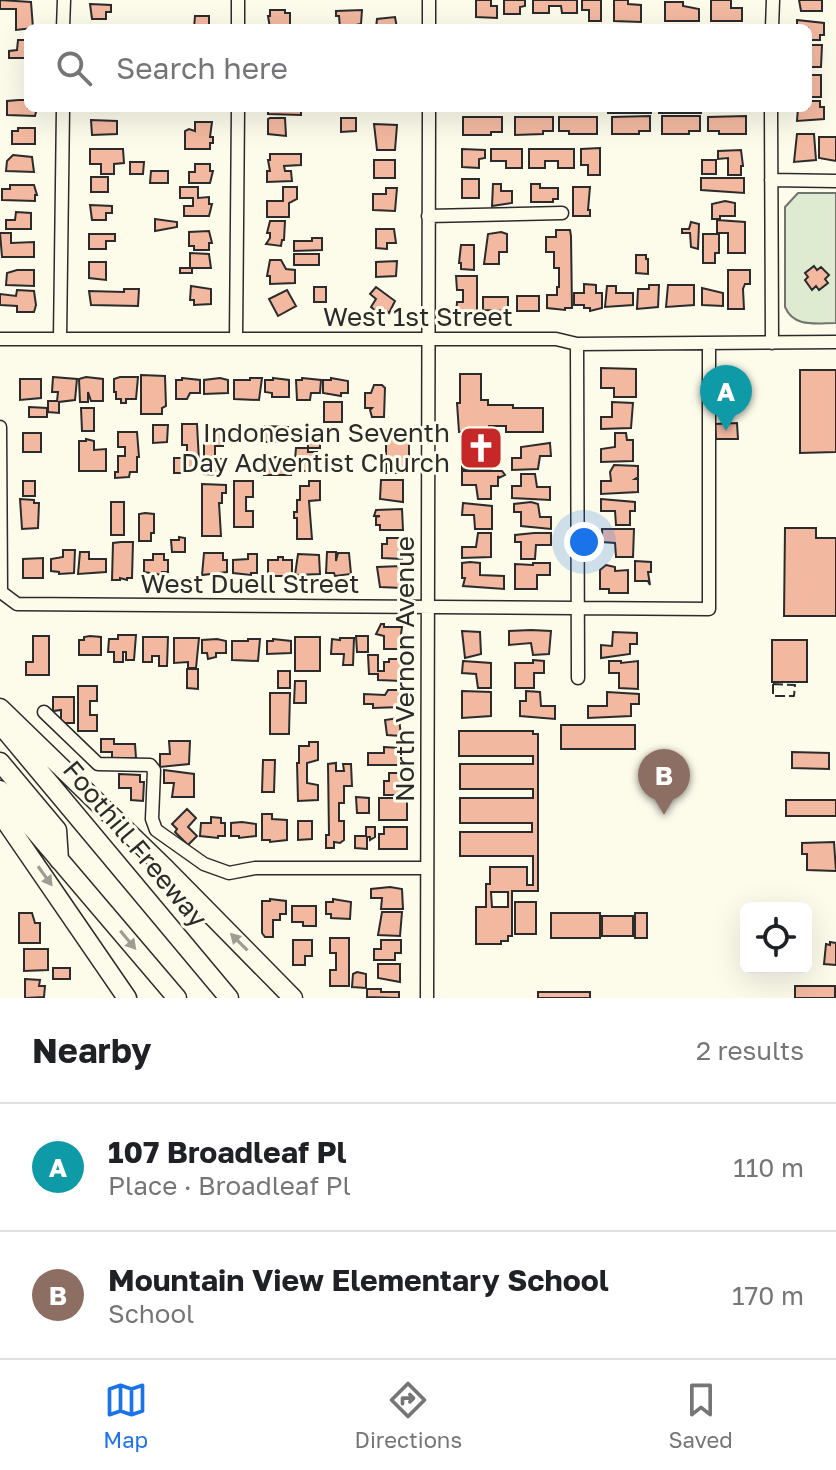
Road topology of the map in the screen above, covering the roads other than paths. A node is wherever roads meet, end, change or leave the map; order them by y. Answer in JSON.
{"nodes":[{"id":1,"x":64,"y":0,"type":"edge"},
{"id":2,"x":238,"y":0,"type":"edge"},
{"id":3,"x":429,"y":0,"type":"edge"},
{"id":4,"x":773,"y":0,"type":"edge"},
{"id":5,"x":63,"y":24,"type":"edge"},
{"id":6,"x":238,"y":24,"type":"edge"},
{"id":7,"x":429,"y":24,"type":"edge"},
{"id":8,"x":772,"y":24,"type":"edge"},
{"id":9,"x":63,"y":112,"type":"edge"},
{"id":10,"x":238,"y":112,"type":"edge"},
{"id":11,"x":429,"y":112,"type":"edge"},
{"id":12,"x":771,"y":112,"type":"edge"},
{"id":13,"x":771,"y":180,"type":"junction"},
{"id":14,"x":836,"y":181,"type":"edge"},
{"id":15,"x":562,"y":213,"type":"dead end"},
{"id":16,"x":428,"y":216,"type":"junction"},
{"id":17,"x":0,"y":339,"type":"edge"},
{"id":18,"x":60,"y":339,"type":"junction"},
{"id":19,"x":236,"y":339,"type":"junction"},
{"id":20,"x":427,"y":340,"type":"junction"},
{"id":21,"x":836,"y":342,"type":"edge"},
{"id":22,"x":709,"y":343,"type":"junction"},
{"id":23,"x":772,"y":343,"type":"junction"},
{"id":24,"x":577,"y":344,"type":"junction"},
{"id":25,"x":0,"y":427,"type":"edge"},
{"id":26,"x":428,"y":607,"type":"junction"},
{"id":27,"x":579,"y":608,"type":"junction"},
{"id":28,"x":578,"y":678,"type":"dead end"},
{"id":29,"x":0,"y":708,"type":"edge"},
{"id":30,"x":44,"y":712,"type":"dead end"},
{"id":31,"x":0,"y":724,"type":"edge"},
{"id":32,"x":0,"y":747,"type":"edge"},
{"id":33,"x":0,"y":762,"type":"edge"},
{"id":34,"x":49,"y":782,"type":"junction"},
{"id":35,"x":0,"y":790,"type":"edge"},
{"id":36,"x":0,"y":813,"type":"edge"},
{"id":37,"x":59,"y":860,"type":"junction"},
{"id":38,"x":426,"y":868,"type":"junction"},
{"id":39,"x":127,"y":998,"type":"edge"},
{"id":40,"x":177,"y":998,"type":"edge"},
{"id":41,"x":229,"y":998,"type":"edge"},
{"id":42,"x":293,"y":998,"type":"edge"},
{"id":43,"x":427,"y":998,"type":"edge"}],
"edges":[{"from":1,"to":5,"type":"street"},
{"from":2,"to":6,"type":"street"},
{"from":3,"to":7,"type":"street"},
{"from":4,"to":8,"type":"street"},
{"from":9,"to":18,"type":"street"},
{"from":10,"to":19,"type":"street"},
{"from":11,"to":16,"type":"street","name":"North Vernon Avenue"},
{"from":12,"to":13,"type":"street"},
{"from":13,"to":14,"type":"street"},
{"from":13,"to":23,"type":"street"},
{"from":15,"to":16,"type":"street"},
{"from":16,"to":20,"type":"street","name":"North Vernon Avenue"},
{"from":17,"to":18,"type":"street","name":"West 1st Street"},
{"from":18,"to":19,"type":"street","name":"West 1st Street"},
{"from":19,"to":20,"type":"street","name":"West 1st Street"},
{"from":20,"to":24,"type":"street","name":"West 1st Street"},
{"from":20,"to":26,"type":"street","name":"North Vernon Avenue"},
{"from":21,"to":23,"type":"street","name":"West 1st Street"},
{"from":22,"to":23,"type":"street","name":"West 1st Street"},
{"from":22,"to":24,"type":"street","name":"West 1st Street"},
{"from":22,"to":27,"type":"street","name":"West Duell Street"},
{"from":24,"to":27,"type":"street"},
{"from":25,"to":26,"type":"street","name":"West Duell Street"},
{"from":26,"to":27,"type":"street","name":"West Duell Street"},
{"from":26,"to":38,"type":"street","name":"North Vernon Avenue"},
{"from":27,"to":28,"type":"street"},
{"from":42,"to":29,"type":"highway","one_way":true},
{"from":30,"to":38,"type":"street"},
{"from":31,"to":34,"type":"highway","name":"Foothill Freeway"},
{"from":32,"to":34,"type":"highway"},
{"from":33,"to":37,"type":"highway"},
{"from":34,"to":41,"type":"highway","name":"Foothill Freeway"},
{"from":35,"to":37,"type":"highway"},
{"from":36,"to":39,"type":"highway","one_way":true},
{"from":37,"to":40,"type":"highway","one_way":true},
{"from":38,"to":43,"type":"street","name":"North Vernon Avenue"}]}
